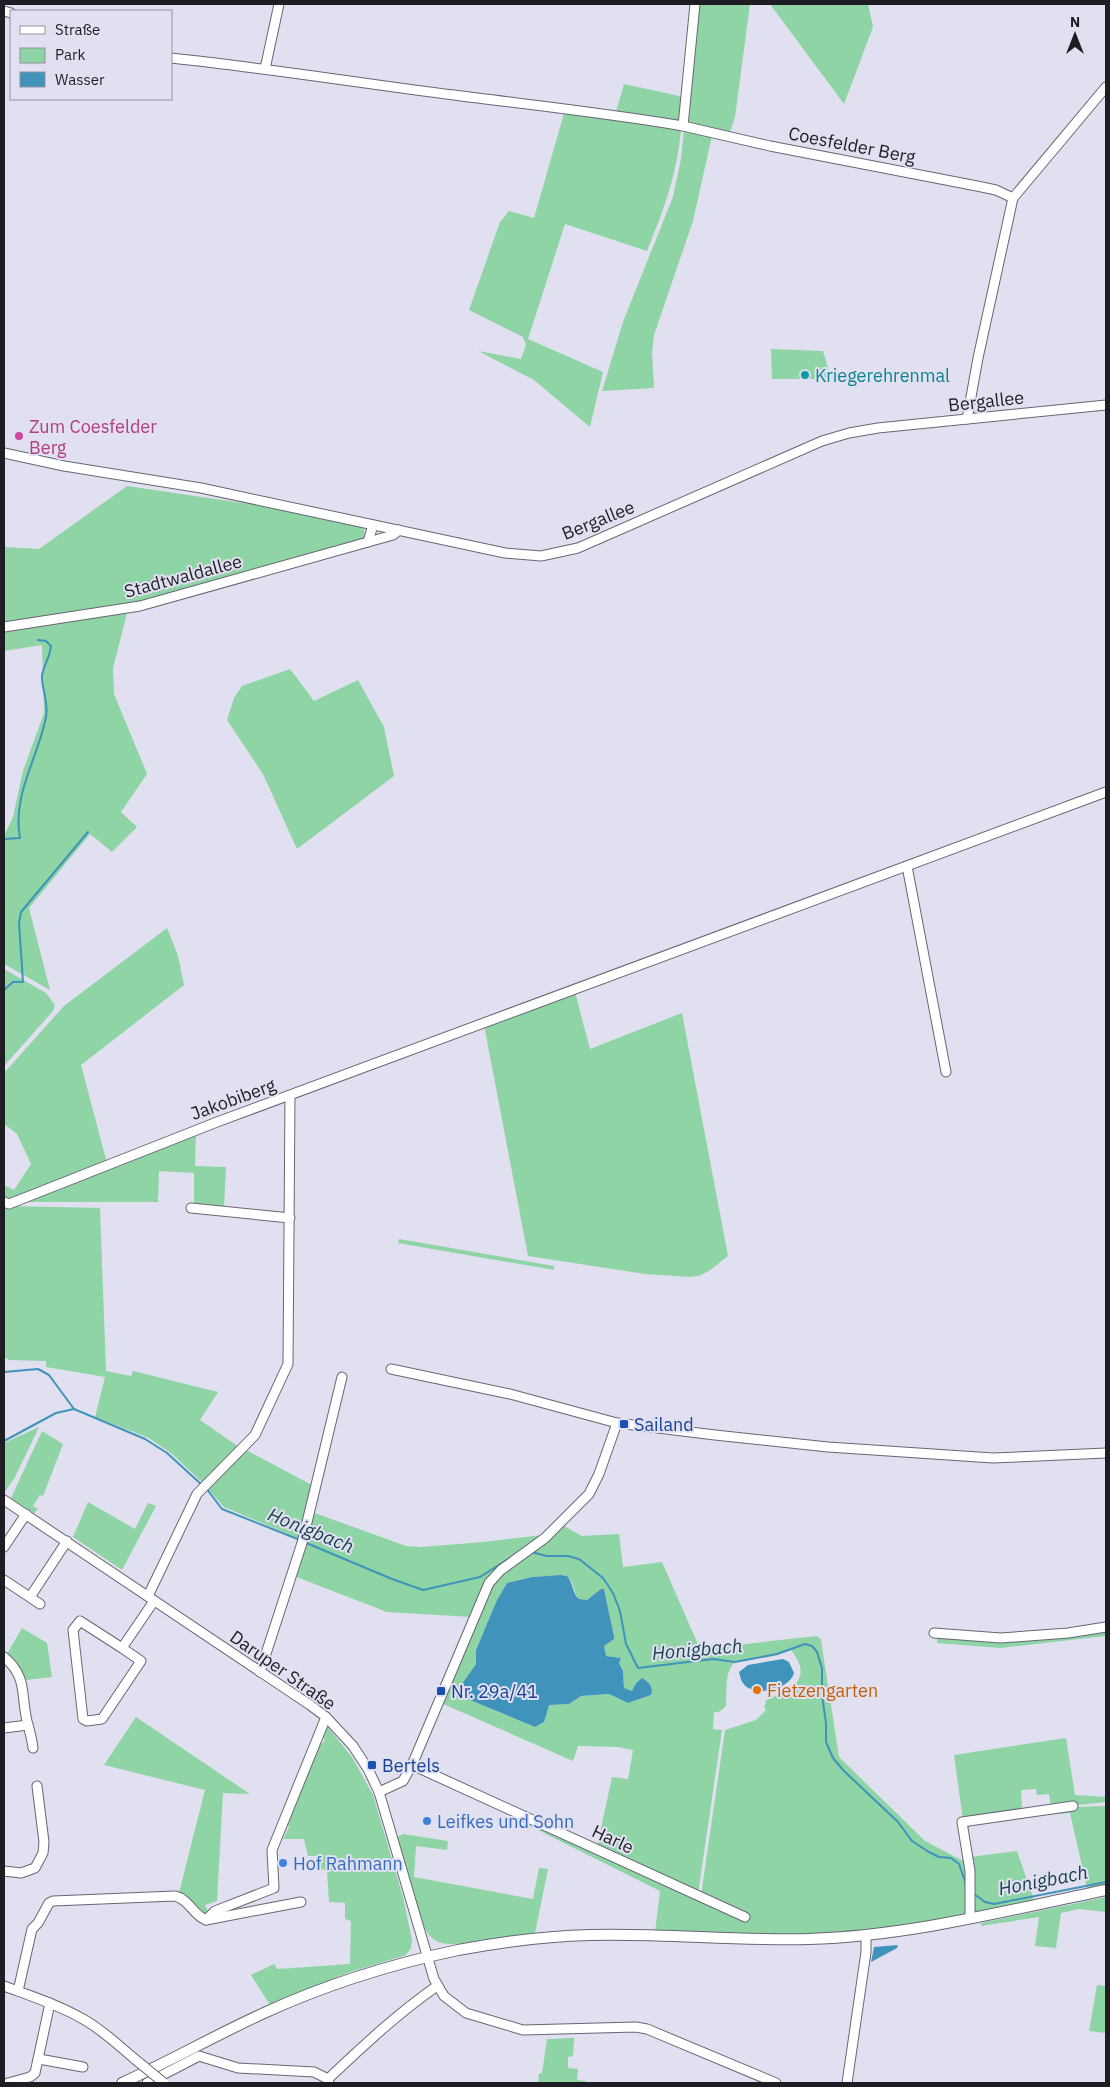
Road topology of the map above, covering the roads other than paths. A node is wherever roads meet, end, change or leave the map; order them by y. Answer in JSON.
{"nodes":[{"id":1,"x":279,"y":4,"type":"edge"},
{"id":2,"x":695,"y":4,"type":"edge"},
{"id":3,"x":172,"y":58,"type":"edge"},
{"id":4,"x":264,"y":69,"type":"junction"},
{"id":5,"x":1106,"y":88,"type":"edge"},
{"id":6,"x":683,"y":126,"type":"junction"},
{"id":7,"x":1013,"y":198,"type":"junction"},
{"id":8,"x":1106,"y":405,"type":"edge"},
{"id":9,"x":967,"y":419,"type":"junction"},
{"id":10,"x":4,"y":454,"type":"edge"},
{"id":11,"x":373,"y":525,"type":"junction"},
{"id":12,"x":399,"y":530,"type":"junction"},
{"id":13,"x":368,"y":542,"type":"junction"},
{"id":14,"x":4,"y":627,"type":"edge"},
{"id":15,"x":1106,"y":792,"type":"edge"},
{"id":16,"x":907,"y":866,"type":"junction"},
{"id":17,"x":946,"y":1072,"type":"dead end"},
{"id":18,"x":290,"y":1096,"type":"junction"},
{"id":19,"x":6,"y":1203,"type":"edge"},
{"id":20,"x":191,"y":1208,"type":"dead end"},
{"id":21,"x":290,"y":1218,"type":"junction"},
{"id":22,"x":391,"y":1370,"type":"dead end"},
{"id":23,"x":342,"y":1377,"type":"dead end"},
{"id":24,"x":617,"y":1423,"type":"junction"},
{"id":25,"x":1106,"y":1453,"type":"edge"},
{"id":26,"x":4,"y":1500,"type":"edge"},
{"id":27,"x":26,"y":1514,"type":"junction"},
{"id":28,"x":68,"y":1541,"type":"junction"},
{"id":29,"x":4,"y":1547,"type":"edge"},
{"id":30,"x":4,"y":1580,"type":"edge"},
{"id":31,"x":30,"y":1597,"type":"junction"},
{"id":32,"x":151,"y":1599,"type":"junction"},
{"id":33,"x":40,"y":1604,"type":"dead end"},
{"id":34,"x":1106,"y":1627,"type":"edge"},
{"id":35,"x":934,"y":1632,"type":"dead end"},
{"id":36,"x":122,"y":1648,"type":"junction"},
{"id":37,"x":4,"y":1657,"type":"edge"},
{"id":38,"x":260,"y":1672,"type":"junction"},
{"id":39,"x":326,"y":1717,"type":"junction"},
{"id":40,"x":28,"y":1725,"type":"junction"},
{"id":41,"x":4,"y":1728,"type":"edge"},
{"id":42,"x":33,"y":1748,"type":"dead end"},
{"id":43,"x":412,"y":1765,"type":"junction"},
{"id":44,"x":37,"y":1786,"type":"dead end"},
{"id":45,"x":379,"y":1792,"type":"junction"},
{"id":46,"x":1073,"y":1806,"type":"dead end"},
{"id":47,"x":4,"y":1871,"type":"edge"},
{"id":48,"x":1106,"y":1890,"type":"edge"},
{"id":49,"x":301,"y":1902,"type":"dead end"},
{"id":50,"x":745,"y":1917,"type":"dead end"},
{"id":51,"x":970,"y":1918,"type":"junction"},
{"id":52,"x":206,"y":1920,"type":"junction"},
{"id":53,"x":866,"y":1935,"type":"junction"},
{"id":54,"x":427,"y":1957,"type":"junction"},
{"id":55,"x":4,"y":1986,"type":"edge"},
{"id":56,"x":438,"y":1986,"type":"junction"},
{"id":57,"x":18,"y":1991,"type":"junction"},
{"id":58,"x":50,"y":2003,"type":"junction"},
{"id":59,"x":39,"y":2059,"type":"junction"},
{"id":60,"x":83,"y":2067,"type":"dead end"},
{"id":61,"x":328,"y":2081,"type":"edge"},
{"id":62,"x":8,"y":2083,"type":"edge"},
{"id":63,"x":122,"y":2083,"type":"edge"},
{"id":64,"x":147,"y":2083,"type":"edge"},
{"id":65,"x":164,"y":2083,"type":"edge"},
{"id":66,"x":776,"y":2083,"type":"edge"},
{"id":67,"x":848,"y":2083,"type":"edge"}],
"edges":[{"from":1,"to":4,"type":"street"},
{"from":2,"to":6,"type":"street"},
{"from":3,"to":4,"type":"street","name":"Coesfelder Berg"},
{"from":4,"to":6,"type":"street","name":"Coesfelder Berg"},
{"from":5,"to":7,"type":"street"},
{"from":6,"to":7,"type":"street","name":"Coesfelder Berg"},
{"from":7,"to":9,"type":"street"},
{"from":8,"to":9,"type":"street","name":"Bergallee"},
{"from":9,"to":12,"type":"street","name":"Bergallee"},
{"from":10,"to":11,"type":"street","name":"Bergallee"},
{"from":11,"to":12,"type":"street","name":"Bergallee"},
{"from":11,"to":13,"type":"street"},
{"from":12,"to":13,"type":"street","name":"Stadtwaldallee"},
{"from":13,"to":14,"type":"street","name":"Stadtwaldallee"},
{"from":15,"to":16,"type":"street"},
{"from":16,"to":17,"type":"street"},
{"from":16,"to":18,"type":"street"},
{"from":18,"to":19,"type":"street","name":"Jakobiberg"},
{"from":18,"to":21,"type":"street","name":"Jakobiberg"},
{"from":20,"to":21,"type":"street"},
{"from":21,"to":32,"type":"street","name":"Jakobiberg"},
{"from":22,"to":24,"type":"street"},
{"from":23,"to":38,"type":"street"},
{"from":24,"to":25,"type":"street"},
{"from":24,"to":43,"type":"street"},
{"from":26,"to":27,"type":"street","name":"Daruper Straße"},
{"from":27,"to":28,"type":"street","name":"Daruper Straße"},
{"from":27,"to":29,"type":"street"},
{"from":28,"to":31,"type":"street"},
{"from":28,"to":32,"type":"street","name":"Daruper Straße"},
{"from":30,"to":31,"type":"street"},
{"from":31,"to":33,"type":"street"},
{"from":32,"to":36,"type":"street","name":"Jakobiberg"},
{"from":32,"to":38,"type":"street","name":"Daruper Straße"},
{"from":34,"to":35,"type":"street"},
{"from":36,"to":36,"type":"street"},
{"from":37,"to":40,"type":"street"},
{"from":38,"to":39,"type":"street","name":"Daruper Straße"},
{"from":39,"to":45,"type":"street","name":"Daruper Straße"},
{"from":39,"to":52,"type":"street"},
{"from":40,"to":41,"type":"street"},
{"from":40,"to":42,"type":"street"},
{"from":43,"to":45,"type":"street"},
{"from":43,"to":50,"type":"street","name":"Harle"},
{"from":44,"to":47,"type":"street"},
{"from":45,"to":54,"type":"street","name":"Daruper Straße"},
{"from":46,"to":51,"type":"street"},
{"from":48,"to":51,"type":"main road"},
{"from":49,"to":52,"type":"street"},
{"from":51,"to":53,"type":"main road"},
{"from":52,"to":57,"type":"street"},
{"from":53,"to":54,"type":"main road"},
{"from":53,"to":67,"type":"street"},
{"from":54,"to":56,"type":"street"},
{"from":54,"to":63,"type":"main road"},
{"from":55,"to":57,"type":"street"},
{"from":56,"to":61,"type":"street"},
{"from":56,"to":66,"type":"street"},
{"from":57,"to":58,"type":"street"},
{"from":58,"to":59,"type":"street"},
{"from":58,"to":65,"type":"street","bridge":true},
{"from":59,"to":60,"type":"street"},
{"from":59,"to":62,"type":"street"},
{"from":61,"to":64,"type":"street"}]}
